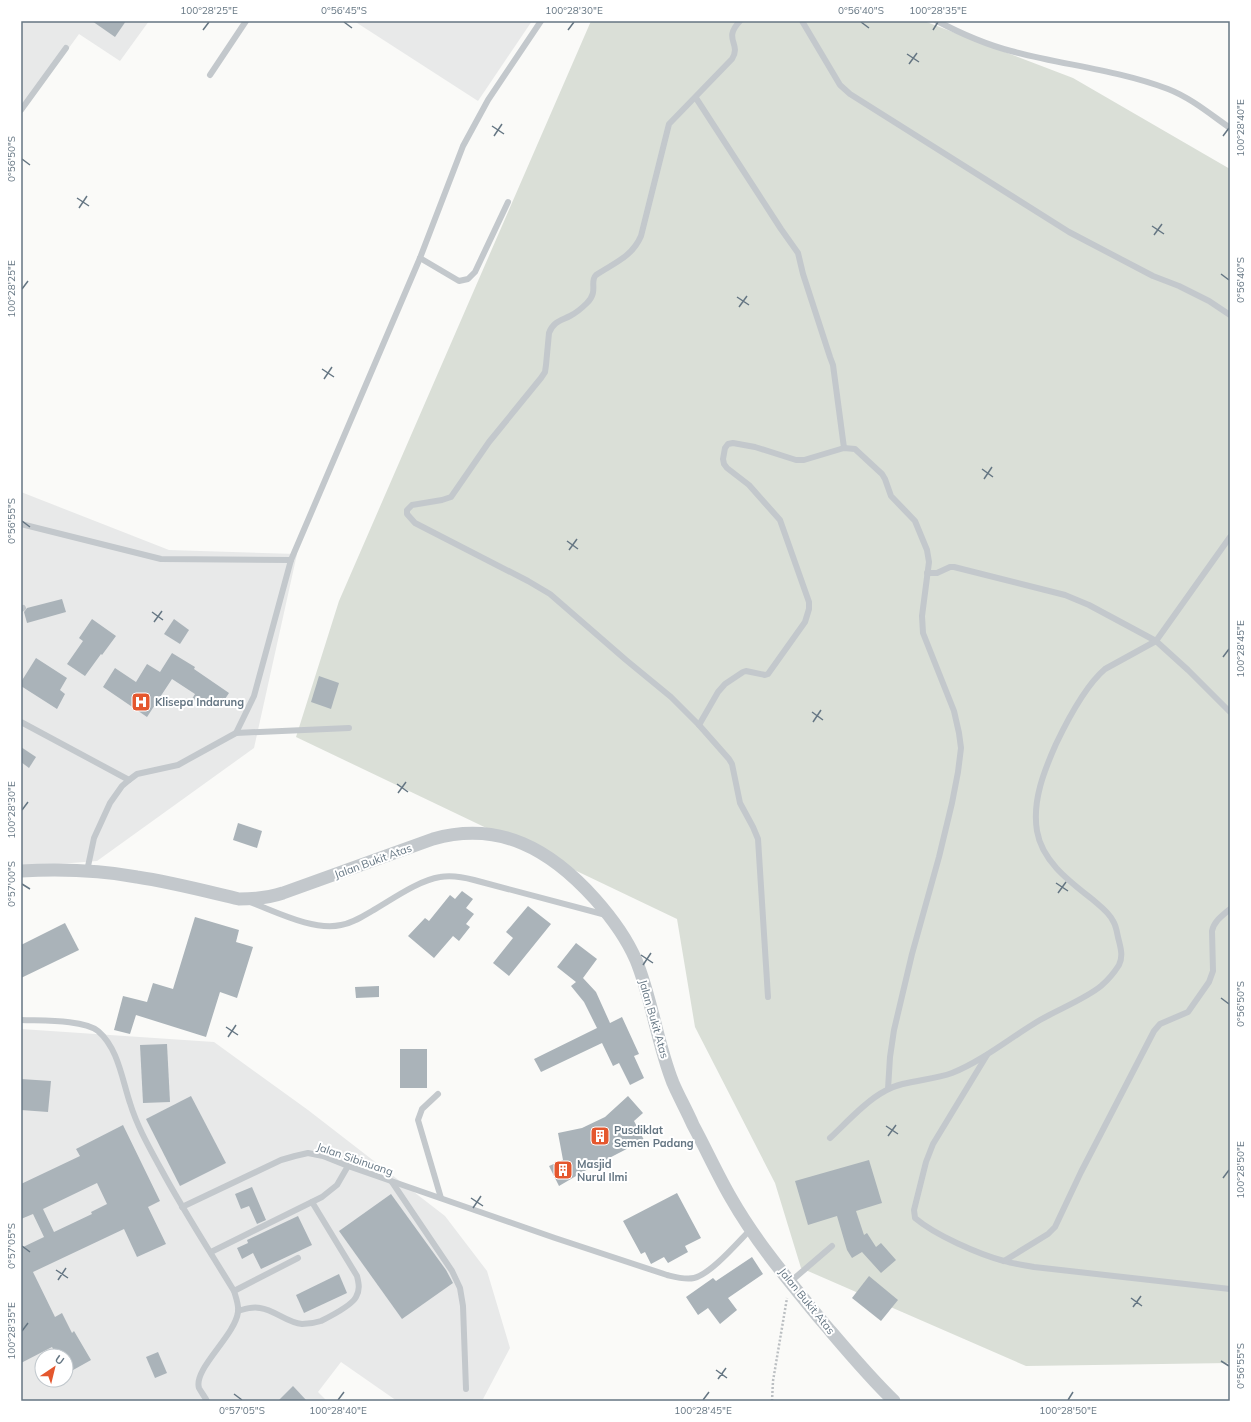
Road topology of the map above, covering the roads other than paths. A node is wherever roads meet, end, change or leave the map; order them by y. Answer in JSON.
{"nodes":[{"id":1,"x":246,"y":21,"type":"edge"},
{"id":2,"x":541,"y":21,"type":"edge"},
{"id":3,"x":740,"y":21,"type":"edge"},
{"id":4,"x":802,"y":21,"type":"edge"},
{"id":5,"x":937,"y":21,"type":"edge"},
{"id":6,"x":66,"y":48,"type":"dead end"},
{"id":7,"x":210,"y":75,"type":"dead end"},
{"id":8,"x":696,"y":98,"type":"junction"},
{"id":9,"x":21,"y":110,"type":"edge"},
{"id":10,"x":1230,"y":128,"type":"edge"},
{"id":11,"x":508,"y":202,"type":"dead end"},
{"id":12,"x":420,"y":258,"type":"junction"},
{"id":13,"x":1230,"y":315,"type":"edge"},
{"id":14,"x":844,"y":448,"type":"junction"},
{"id":15,"x":21,"y":524,"type":"edge"},
{"id":16,"x":1230,"y":537,"type":"edge"},
{"id":17,"x":291,"y":560,"type":"junction"},
{"id":18,"x":928,"y":572,"type":"junction"},
{"id":19,"x":1156,"y":640,"type":"junction"},
{"id":20,"x":1230,"y":712,"type":"edge"},
{"id":21,"x":21,"y":722,"type":"edge"},
{"id":22,"x":699,"y":725,"type":"junction"},
{"id":23,"x":349,"y":728,"type":"dead end"},
{"id":24,"x":236,"y":733,"type":"junction"},
{"id":25,"x":129,"y":780,"type":"junction"},
{"id":26,"x":21,"y":871,"type":"edge"},
{"id":27,"x":87,"y":871,"type":"junction"},
{"id":28,"x":239,"y":898,"type":"junction"},
{"id":29,"x":1230,"y":908,"type":"edge"},
{"id":30,"x":610,"y":916,"type":"junction"},
{"id":31,"x":768,"y":997,"type":"dead end"},
{"id":32,"x":21,"y":1020,"type":"edge"},
{"id":33,"x":987,"y":1054,"type":"junction"},
{"id":34,"x":888,"y":1089,"type":"junction"},
{"id":35,"x":438,"y":1094,"type":"dead end"},
{"id":36,"x":830,"y":1138,"type":"dead end"},
{"id":37,"x":348,"y":1166,"type":"junction"},
{"id":38,"x":392,"y":1182,"type":"junction"},
{"id":39,"x":441,"y":1198,"type":"junction"},
{"id":40,"x":312,"y":1202,"type":"junction"},
{"id":41,"x":182,"y":1207,"type":"junction"},
{"id":42,"x":751,"y":1230,"type":"junction"},
{"id":43,"x":832,"y":1246,"type":"dead end"},
{"id":44,"x":211,"y":1252,"type":"junction"},
{"id":45,"x":298,"y":1258,"type":"dead end"},
{"id":46,"x":1004,"y":1261,"type":"junction"},
{"id":47,"x":790,"y":1282,"type":"junction"},
{"id":48,"x":1230,"y":1289,"type":"edge"},
{"id":49,"x":234,"y":1291,"type":"junction"},
{"id":50,"x":238,"y":1311,"type":"junction"},
{"id":51,"x":466,"y":1389,"type":"dead end"},
{"id":52,"x":208,"y":1401,"type":"edge"},
{"id":53,"x":894,"y":1401,"type":"edge"}],
"edges":[{"from":1,"to":7,"type":"lane"},
{"from":2,"to":12,"type":"lane"},
{"from":3,"to":8,"type":"lane"},
{"from":4,"to":13,"type":"lane"},
{"from":5,"to":10,"type":"lane"},
{"from":6,"to":9,"type":"lane"},
{"from":8,"to":14,"type":"lane"},
{"from":8,"to":22,"type":"lane"},
{"from":11,"to":12,"type":"lane"},
{"from":12,"to":17,"type":"lane"},
{"from":14,"to":18,"type":"lane"},
{"from":14,"to":22,"type":"lane"},
{"from":15,"to":17,"type":"lane"},
{"from":16,"to":19,"type":"lane"},
{"from":17,"to":24,"type":"lane"},
{"from":18,"to":19,"type":"lane"},
{"from":18,"to":34,"type":"lane"},
{"from":19,"to":20,"type":"lane"},
{"from":19,"to":33,"type":"lane"},
{"from":21,"to":25,"type":"lane"},
{"from":22,"to":31,"type":"lane"},
{"from":23,"to":24,"type":"lane"},
{"from":24,"to":25,"type":"lane"},
{"from":25,"to":27,"type":"lane"},
{"from":26,"to":27,"type":"street","name":"Jalan Bukit Atas"},
{"from":27,"to":28,"type":"street","name":"Jalan Bukit Atas"},
{"from":28,"to":30,"type":"lane"},
{"from":28,"to":30,"type":"street","name":"Jalan Bukit Atas"},
{"from":29,"to":46,"type":"lane"},
{"from":30,"to":42,"type":"street","name":"Jalan Bukit Atas"},
{"from":32,"to":41,"type":"lane"},
{"from":33,"to":34,"type":"lane"},
{"from":33,"to":46,"type":"lane"},
{"from":34,"to":36,"type":"lane"},
{"from":35,"to":39,"type":"lane"},
{"from":37,"to":38,"type":"lane","name":"Jalan Sibinuang"},
{"from":37,"to":40,"type":"lane"},
{"from":37,"to":41,"type":"lane","name":"Jalan Sibinuang"},
{"from":38,"to":39,"type":"lane","name":"Jalan Sibinuang"},
{"from":38,"to":51,"type":"lane"},
{"from":39,"to":42,"type":"lane","name":"Jalan Sibinuang"},
{"from":40,"to":44,"type":"lane"},
{"from":40,"to":50,"type":"lane"},
{"from":41,"to":44,"type":"lane"},
{"from":42,"to":47,"type":"street","name":"Jalan Bukit Atas"},
{"from":43,"to":47,"type":"lane"},
{"from":44,"to":49,"type":"lane"},
{"from":45,"to":49,"type":"lane"},
{"from":46,"to":48,"type":"lane"},
{"from":47,"to":53,"type":"street","name":"Jalan Bukit Atas"},
{"from":49,"to":50,"type":"lane"},
{"from":50,"to":52,"type":"lane"}]}
